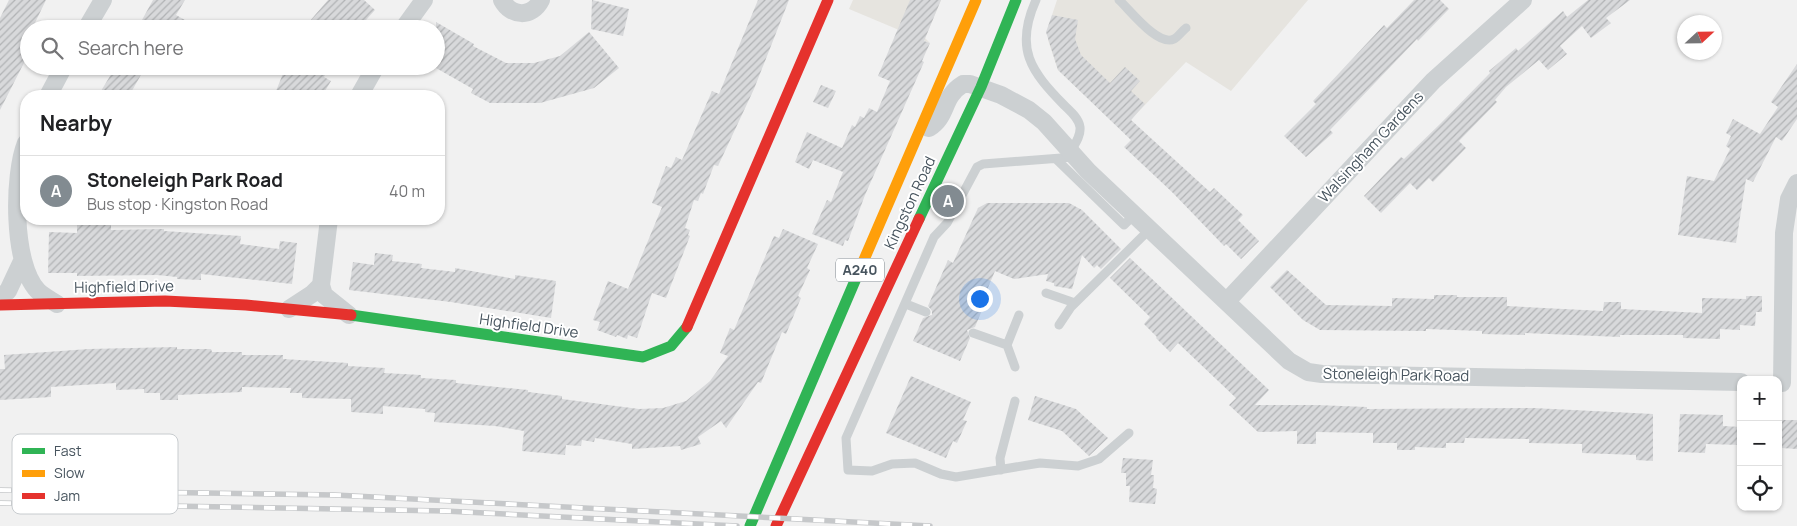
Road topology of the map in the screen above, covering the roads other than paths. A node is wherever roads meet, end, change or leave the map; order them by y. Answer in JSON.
{"nodes":[{"id":1,"x":103,"y":0,"type":"edge"},
{"id":2,"x":424,"y":0,"type":"edge"},
{"id":3,"x":502,"y":0,"type":"edge"},
{"id":4,"x":541,"y":0,"type":"edge"},
{"id":5,"x":828,"y":0,"type":"edge"},
{"id":6,"x":1016,"y":0,"type":"edge"},
{"id":7,"x":1036,"y":0,"type":"edge"},
{"id":8,"x":1119,"y":0,"type":"edge"},
{"id":9,"x":1523,"y":0,"type":"edge"},
{"id":10,"x":972,"y":4,"type":"edge"},
{"id":11,"x":91,"y":20,"type":"edge"},
{"id":12,"x":410,"y":20,"type":"edge"},
{"id":13,"x":1186,"y":28,"type":"dead end"},
{"id":14,"x":59,"y":75,"type":"edge"},
{"id":15,"x":371,"y":75,"type":"edge"},
{"id":16,"x":981,"y":87,"type":"junction"},
{"id":17,"x":51,"y":90,"type":"edge"},
{"id":18,"x":363,"y":90,"type":"edge"},
{"id":19,"x":918,"y":136,"type":"junction"},
{"id":20,"x":1068,"y":156,"type":"junction"},
{"id":21,"x":20,"y":179,"type":"edge"},
{"id":22,"x":1797,"y":184,"type":"edge"},
{"id":23,"x":328,"y":225,"type":"edge"},
{"id":24,"x":1150,"y":229,"type":"junction"},
{"id":25,"x":22,"y":261,"type":"junction"},
{"id":26,"x":321,"y":285,"type":"junction"},
{"id":27,"x":1046,"y":294,"type":"dead end"},
{"id":28,"x":0,"y":297,"type":"edge"},
{"id":29,"x":1227,"y":301,"type":"junction"},
{"id":30,"x":1075,"y":303,"type":"junction"},
{"id":31,"x":57,"y":304,"type":"junction"},
{"id":32,"x":906,"y":304,"type":"junction"},
{"id":33,"x":0,"y":305,"type":"edge"},
{"id":34,"x":289,"y":309,"type":"junction"},
{"id":35,"x":926,"y":312,"type":"dead end"},
{"id":36,"x":1019,"y":315,"type":"dead end"},
{"id":37,"x":352,"y":317,"type":"junction"},
{"id":38,"x":1059,"y":325,"type":"dead end"},
{"id":39,"x":973,"y":332,"type":"dead end"},
{"id":40,"x":1008,"y":345,"type":"junction"},
{"id":41,"x":1015,"y":367,"type":"dead end"},
{"id":42,"x":1737,"y":382,"type":"edge"},
{"id":43,"x":1786,"y":383,"type":"edge"},
{"id":44,"x":1015,"y":401,"type":"dead end"},
{"id":45,"x":1129,"y":432,"type":"dead end"},
{"id":46,"x":1001,"y":470,"type":"junction"},
{"id":47,"x":750,"y":526,"type":"edge"},
{"id":48,"x":776,"y":526,"type":"edge"}],
"edges":[{"from":1,"to":11,"type":"street"},
{"from":2,"to":12,"type":"street"},
{"from":3,"to":4,"type":"street"},
{"from":5,"to":37,"type":"main road","name":"Highfield Drive"},
{"from":6,"to":16,"type":"main road","name":"Kingston Road","number":"A240"},
{"from":7,"to":20,"type":"lane"},
{"from":8,"to":13,"type":"lane"},
{"from":9,"to":29,"type":"street","name":"Walsingham Gardens"},
{"from":10,"to":19,"type":"main road","name":"Kingston Road","number":"A240"},
{"from":14,"to":17,"type":"street"},
{"from":15,"to":18,"type":"street"},
{"from":16,"to":19,"type":"street","name":"Stoneleigh Park Road"},
{"from":16,"to":20,"type":"street","name":"Stoneleigh Park Road"},
{"from":16,"to":48,"type":"main road","name":"Kingston Road","number":"A240"},
{"from":19,"to":47,"type":"main road","name":"Kingston Road","number":"A240"},
{"from":20,"to":24,"type":"street","name":"Stoneleigh Park Road"},
{"from":20,"to":32,"type":"lane"},
{"from":21,"to":25,"type":"street"},
{"from":22,"to":43,"type":"street"},
{"from":23,"to":26,"type":"street"},
{"from":24,"to":29,"type":"street","name":"Stoneleigh Park Road"},
{"from":24,"to":30,"type":"lane"},
{"from":25,"to":28,"type":"street"},
{"from":25,"to":31,"type":"street"},
{"from":26,"to":34,"type":"street"},
{"from":26,"to":37,"type":"street"},
{"from":27,"to":30,"type":"lane"},
{"from":29,"to":42,"type":"street","name":"Stoneleigh Park Road"},
{"from":30,"to":38,"type":"lane"},
{"from":31,"to":33,"type":"main road","name":"Highfield Drive"},
{"from":31,"to":34,"type":"main road","name":"Highfield Drive"},
{"from":32,"to":35,"type":"lane"},
{"from":32,"to":46,"type":"lane"},
{"from":34,"to":37,"type":"main road","name":"Highfield Drive"},
{"from":36,"to":40,"type":"lane"},
{"from":39,"to":40,"type":"lane"},
{"from":40,"to":41,"type":"lane"},
{"from":44,"to":46,"type":"lane"},
{"from":45,"to":46,"type":"lane"}]}
